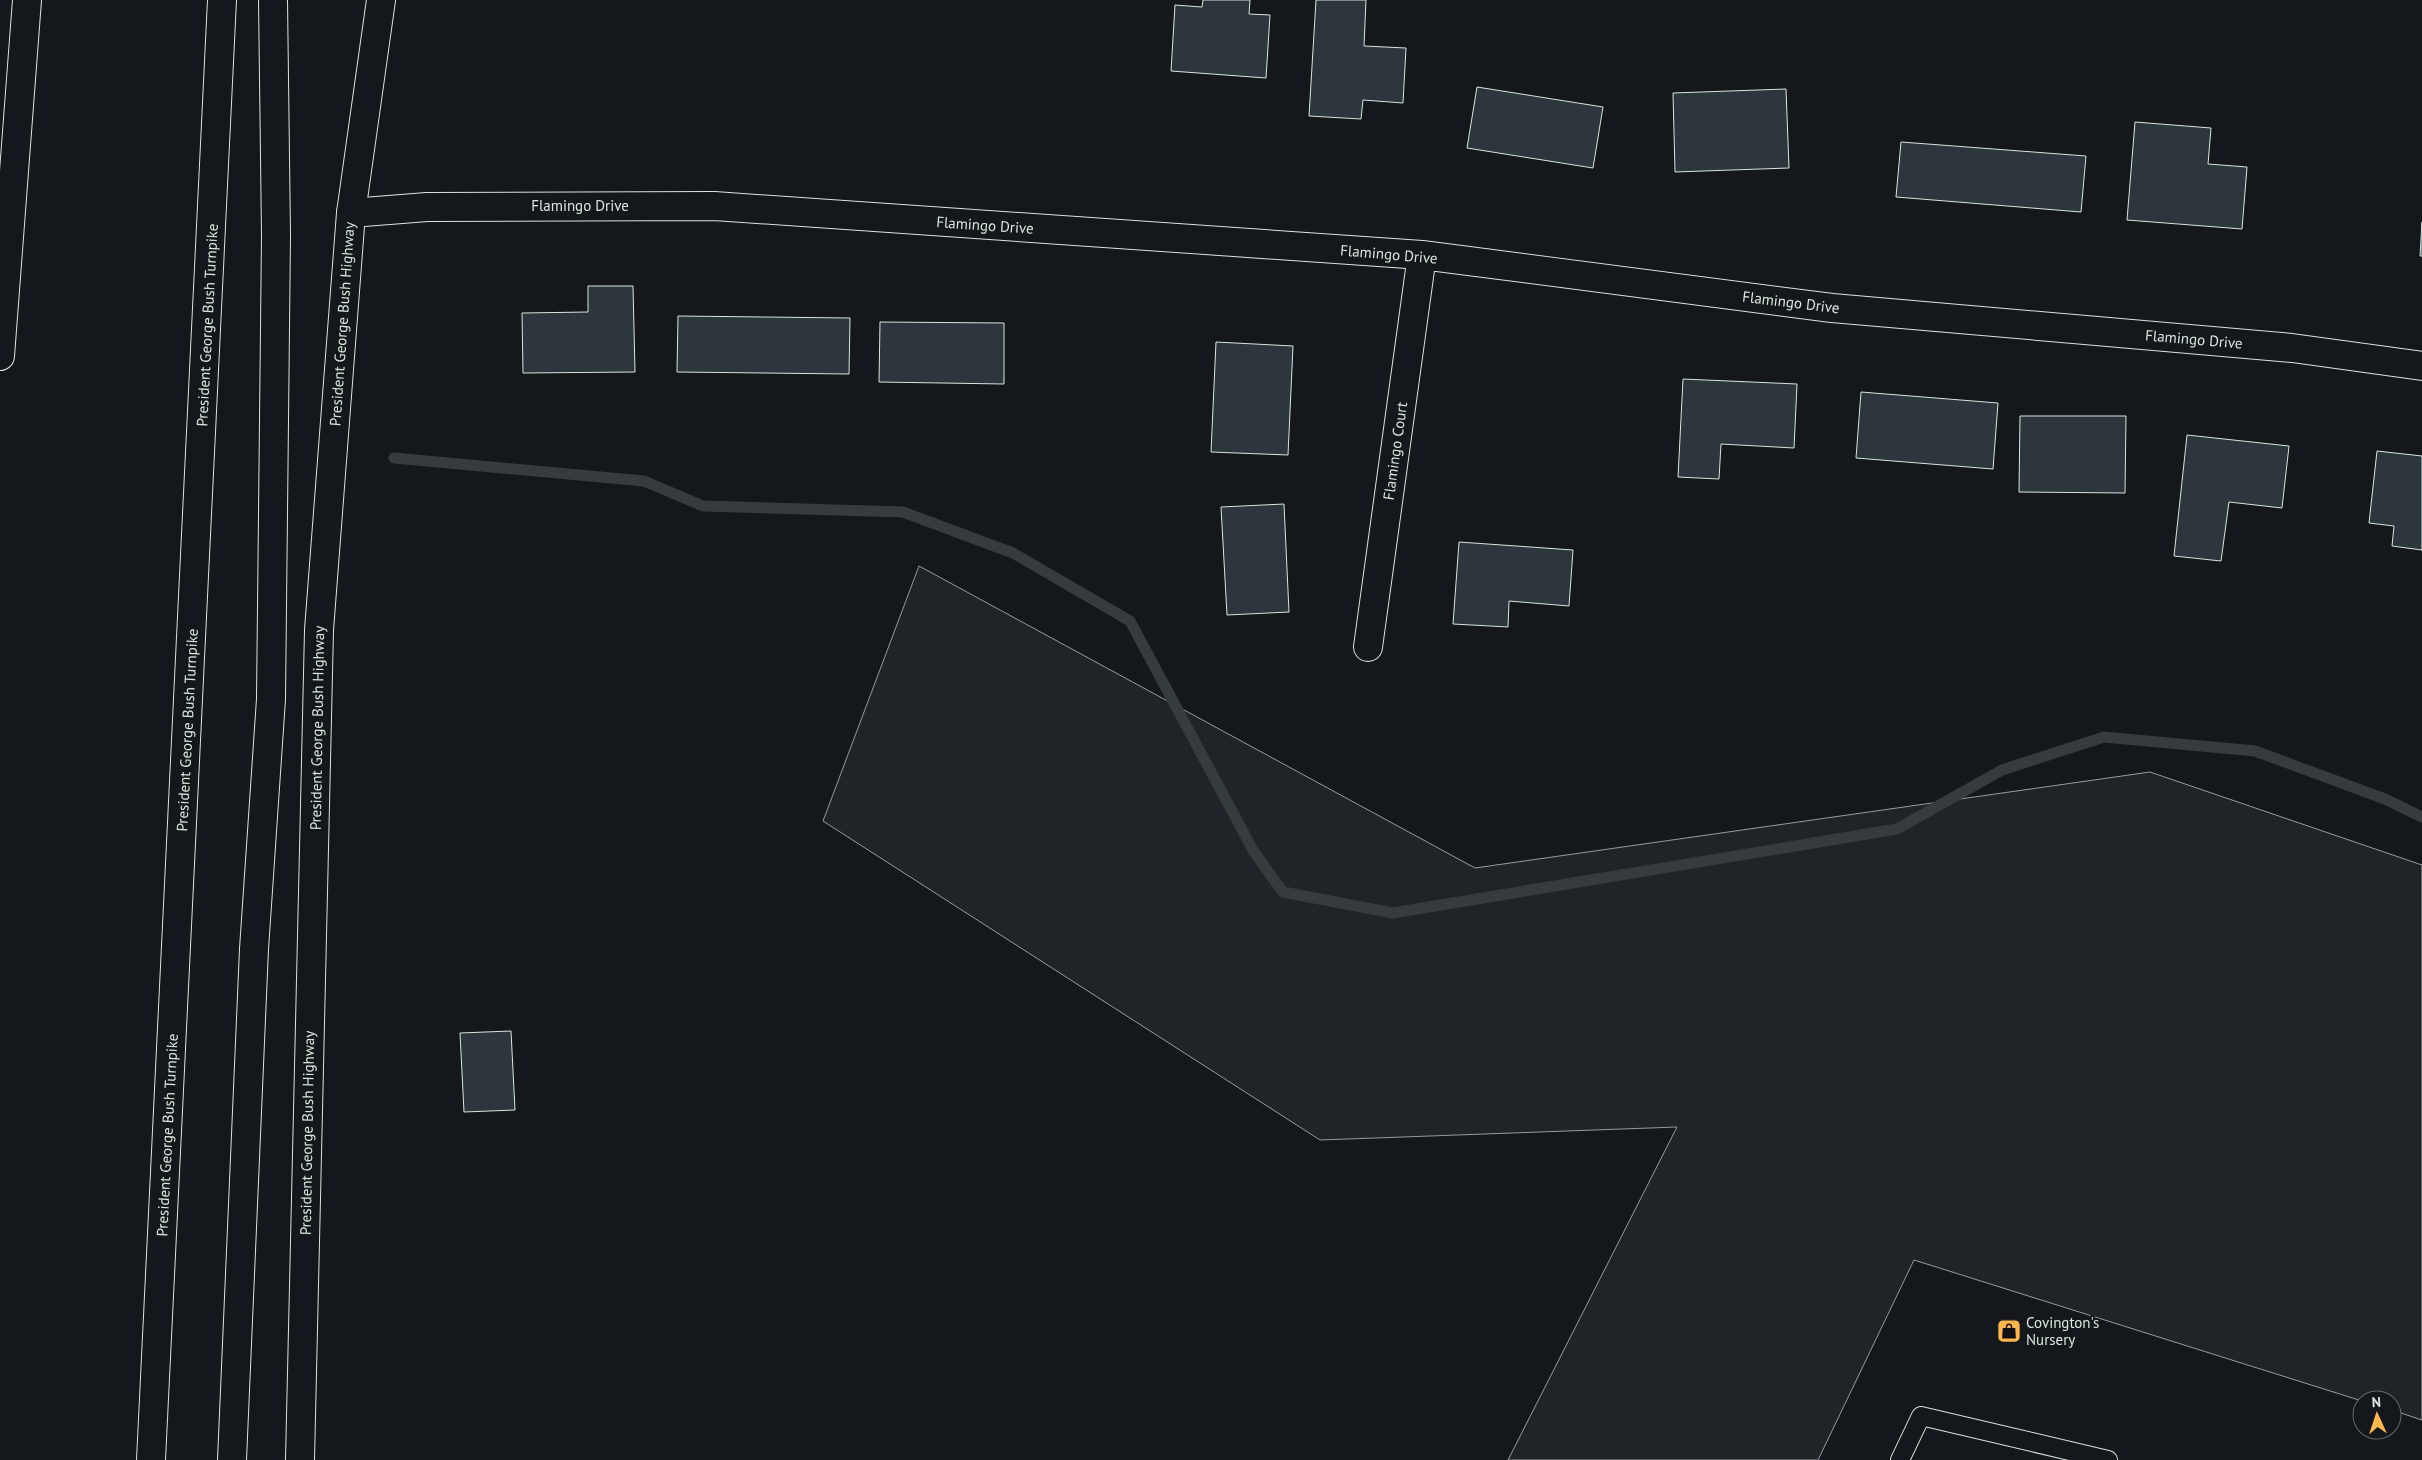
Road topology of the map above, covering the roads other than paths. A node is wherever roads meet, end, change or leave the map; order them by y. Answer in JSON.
{"nodes":[{"id":1,"x":27,"y":0,"type":"edge"},
{"id":2,"x":222,"y":0,"type":"edge"},
{"id":3,"x":273,"y":0,"type":"edge"},
{"id":4,"x":381,"y":0,"type":"edge"},
{"id":5,"x":351,"y":213,"type":"junction"},
{"id":6,"x":1422,"y":255,"type":"junction"},
{"id":7,"x":0,"y":356,"type":"edge"},
{"id":8,"x":2422,"y":366,"type":"edge"},
{"id":9,"x":1368,"y":647,"type":"dead end"},
{"id":10,"x":151,"y":1460,"type":"edge"},
{"id":11,"x":232,"y":1460,"type":"edge"},
{"id":12,"x":300,"y":1460,"type":"edge"},
{"id":13,"x":1900,"y":1460,"type":"edge"},
{"id":14,"x":2108,"y":1460,"type":"edge"}],
"edges":[{"from":1,"to":7,"type":"main road"},
{"from":2,"to":10,"type":"main road","name":"President George Bush Turnpike"},
{"from":3,"to":11,"type":"main road"},
{"from":4,"to":5,"type":"main road","name":"President George Bush Highway"},
{"from":5,"to":6,"type":"main road","name":"Flamingo Drive"},
{"from":5,"to":12,"type":"main road","name":"President George Bush Highway"},
{"from":6,"to":8,"type":"main road","name":"Flamingo Drive"},
{"from":6,"to":9,"type":"main road","name":"Flamingo Court"},
{"from":13,"to":14,"type":"lane"}]}
